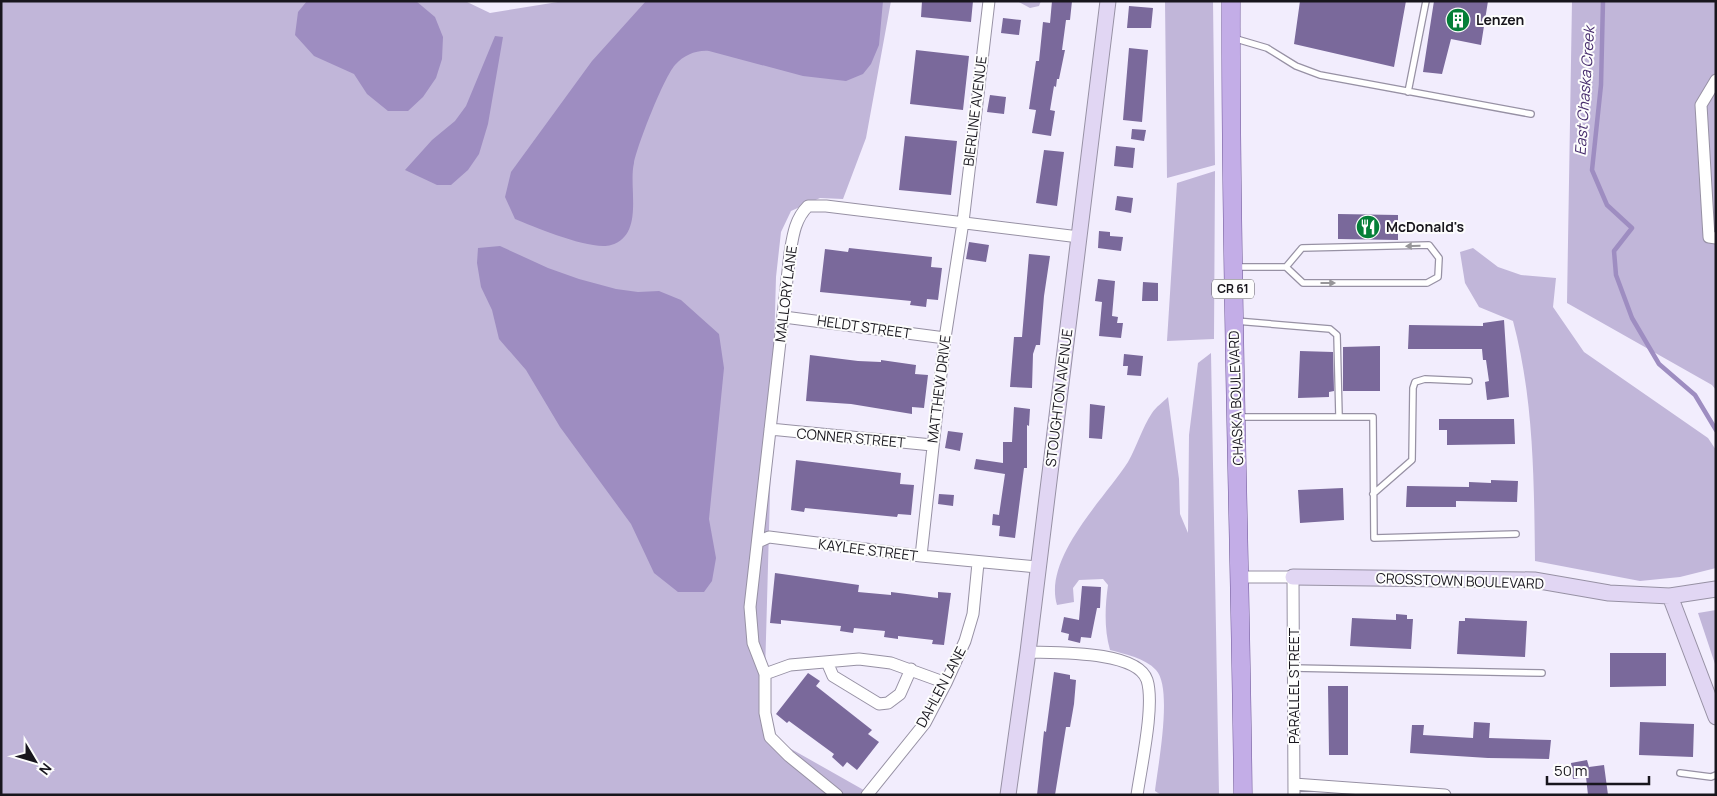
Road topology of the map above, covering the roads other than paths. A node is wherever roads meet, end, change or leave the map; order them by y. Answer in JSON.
{"nodes":[{"id":1,"x":989,"y":1,"type":"edge"},
{"id":2,"x":1108,"y":1,"type":"edge"},
{"id":3,"x":1231,"y":1,"type":"edge"},
{"id":4,"x":1426,"y":1,"type":"edge"},
{"id":5,"x":1231,"y":38,"type":"junction"},
{"id":6,"x":1716,"y":80,"type":"edge"},
{"id":7,"x":1408,"y":92,"type":"junction"},
{"id":8,"x":1531,"y":114,"type":"dead end"},
{"id":9,"x":963,"y":222,"type":"junction"},
{"id":10,"x":1079,"y":237,"type":"junction"},
{"id":11,"x":1716,"y":238,"type":"edge"},
{"id":12,"x":1232,"y":267,"type":"junction"},
{"id":13,"x":1286,"y":267,"type":"junction"},
{"id":14,"x":784,"y":317,"type":"junction"},
{"id":15,"x":1234,"y":320,"type":"junction"},
{"id":16,"x":945,"y":338,"type":"junction"},
{"id":17,"x":1469,"y":381,"type":"dead end"},
{"id":18,"x":1339,"y":416,"type":"junction"},
{"id":19,"x":1236,"y":417,"type":"junction"},
{"id":20,"x":770,"y":430,"type":"junction"},
{"id":21,"x":932,"y":445,"type":"junction"},
{"id":22,"x":1372,"y":494,"type":"junction"},
{"id":23,"x":1516,"y":534,"type":"dead end"},
{"id":24,"x":758,"y":542,"type":"junction"},
{"id":25,"x":921,"y":556,"type":"junction"},
{"id":26,"x":978,"y":563,"type":"junction"},
{"id":27,"x":1037,"y":567,"type":"junction"},
{"id":28,"x":1241,"y":577,"type":"junction"},
{"id":29,"x":1293,"y":577,"type":"junction"},
{"id":30,"x":1716,"y":589,"type":"edge"},
{"id":31,"x":1670,"y":596,"type":"junction"},
{"id":32,"x":1028,"y":652,"type":"junction"},
{"id":33,"x":827,"y":662,"type":"junction"},
{"id":34,"x":1294,"y":668,"type":"junction"},
{"id":35,"x":911,"y":669,"type":"junction"},
{"id":36,"x":1542,"y":673,"type":"dead end"},
{"id":37,"x":765,"y":674,"type":"junction"},
{"id":38,"x":946,"y":683,"type":"junction"},
{"id":39,"x":1716,"y":717,"type":"edge"},
{"id":40,"x":1680,"y":773,"type":"dead end"},
{"id":41,"x":1716,"y":775,"type":"edge"},
{"id":42,"x":1294,"y":790,"type":"edge"},
{"id":43,"x":837,"y":795,"type":"edge"},
{"id":44,"x":867,"y":795,"type":"edge"},
{"id":45,"x":1008,"y":795,"type":"edge"},
{"id":46,"x":1137,"y":795,"type":"edge"},
{"id":47,"x":1242,"y":795,"type":"edge"},
{"id":48,"x":1446,"y":795,"type":"edge"}],
"edges":[{"from":1,"to":9,"type":"street","name":"BIERLINE AVENUE"},
{"from":2,"to":10,"type":"street","name":"STOUGHTON AVENUE"},
{"from":3,"to":5,"type":"main road","name":"CHASKA BOULEVARD","number":"CR 61"},
{"from":4,"to":7,"type":"lane"},
{"from":5,"to":7,"type":"lane"},
{"from":5,"to":12,"type":"main road","name":"CHASKA BOULEVARD","number":"CR 61"},
{"from":6,"to":11,"type":"street"},
{"from":7,"to":8,"type":"lane"},
{"from":9,"to":10,"type":"street"},
{"from":9,"to":14,"type":"street","name":"MALLORY LANE"},
{"from":9,"to":16,"type":"street","name":"MATTHEW DRIVE"},
{"from":10,"to":27,"type":"street","name":"STOUGHTON AVENUE"},
{"from":12,"to":13,"type":"lane"},
{"from":12,"to":15,"type":"main road","name":"CHASKA BOULEVARD","number":"CR 61"},
{"from":13,"to":13,"type":"lane","one_way":true},
{"from":14,"to":16,"type":"street","name":"HELDT STREET"},
{"from":14,"to":20,"type":"street","name":"MALLORY LANE"},
{"from":15,"to":18,"type":"lane"},
{"from":15,"to":19,"type":"main road","name":"CHASKA BOULEVARD","number":"CR 61"},
{"from":16,"to":21,"type":"street","name":"MATTHEW DRIVE"},
{"from":17,"to":22,"type":"lane"},
{"from":18,"to":19,"type":"lane"},
{"from":18,"to":22,"type":"lane"},
{"from":19,"to":28,"type":"main road","name":"CHASKA BOULEVARD","number":"CR 61"},
{"from":20,"to":21,"type":"street","name":"CONNER STREET"},
{"from":20,"to":24,"type":"street","name":"MALLORY LANE"},
{"from":21,"to":25,"type":"street","name":"MATTHEW DRIVE"},
{"from":22,"to":23,"type":"lane"},
{"from":24,"to":25,"type":"street","name":"KAYLEE STREET"},
{"from":24,"to":37,"type":"street","name":"MALLORY LANE"},
{"from":25,"to":26,"type":"street","name":"KAYLEE STREET"},
{"from":26,"to":27,"type":"street","name":"KAYLEE STREET"},
{"from":26,"to":38,"type":"street","name":"DAHLEN LANE"},
{"from":27,"to":32,"type":"street","name":"STOUGHTON AVENUE"},
{"from":28,"to":29,"type":"street"},
{"from":28,"to":47,"type":"main road","name":"CHASKA BOULEVARD","number":"CR 61"},
{"from":29,"to":31,"type":"street","name":"CROSSTOWN BOULEVARD"},
{"from":29,"to":34,"type":"street","name":"PARALLEL STREET"},
{"from":30,"to":31,"type":"street","name":"CROSSTOWN BOULEVARD"},
{"from":31,"to":39,"type":"street"},
{"from":32,"to":45,"type":"street","name":"STOUGHTON AVENUE"},
{"from":32,"to":46,"type":"street"},
{"from":33,"to":35,"type":"street"},
{"from":33,"to":35,"type":"street"},
{"from":33,"to":37,"type":"street"},
{"from":34,"to":36,"type":"lane"},
{"from":34,"to":42,"type":"street","name":"PARALLEL STREET"},
{"from":35,"to":38,"type":"street"},
{"from":37,"to":43,"type":"street"},
{"from":38,"to":44,"type":"street","name":"DAHLEN LANE"},
{"from":40,"to":41,"type":"lane"},
{"from":42,"to":48,"type":"street"}]}
